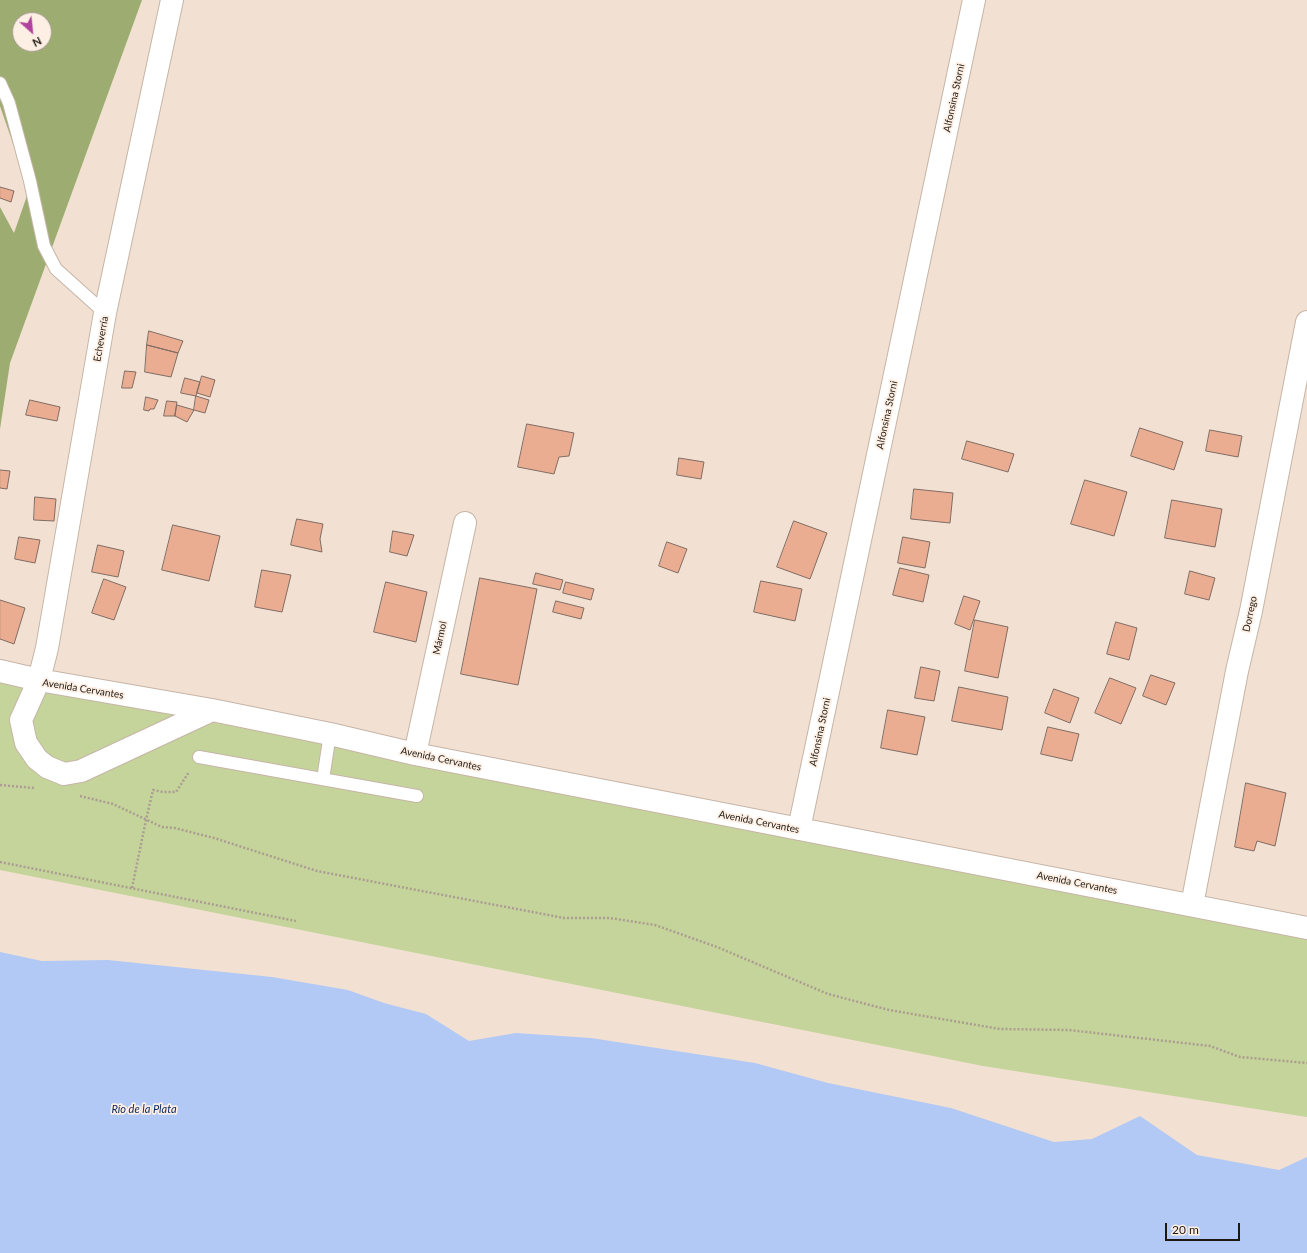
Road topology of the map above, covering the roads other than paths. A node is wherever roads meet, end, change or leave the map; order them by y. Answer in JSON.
{"nodes":[{"id":1,"x":172,"y":0,"type":"edge"},
{"id":2,"x":974,"y":0,"type":"edge"},
{"id":3,"x":0,"y":84,"type":"edge"},
{"id":4,"x":105,"y":314,"type":"junction"},
{"id":5,"x":1307,"y":322,"type":"edge"},
{"id":6,"x":465,"y":523,"type":"dead end"},
{"id":7,"x":0,"y":671,"type":"edge"},
{"id":8,"x":39,"y":680,"type":"junction"},
{"id":9,"x":212,"y":710,"type":"junction"},
{"id":10,"x":330,"y":734,"type":"junction"},
{"id":11,"x":415,"y":754,"type":"junction"},
{"id":12,"x":199,"y":757,"type":"road end"},
{"id":13,"x":323,"y":779,"type":"junction"},
{"id":14,"x":417,"y":796,"type":"dead end"},
{"id":15,"x":800,"y":830,"type":"junction"},
{"id":16,"x":1192,"y":905,"type":"junction"},
{"id":17,"x":1307,"y":928,"type":"edge"}],
"edges":[{"from":1,"to":4,"type":"street","name":"Echeverría"},
{"from":2,"to":15,"type":"street","name":"Alfonsina Storni"},
{"from":3,"to":4,"type":"lane"},
{"from":4,"to":8,"type":"street","name":"Echeverría"},
{"from":5,"to":16,"type":"street","name":"Dorrego"},
{"from":6,"to":11,"type":"street","name":"Mármol"},
{"from":7,"to":8,"type":"street"},
{"from":8,"to":9,"type":"street","name":"Avenida Cervantes"},
{"from":8,"to":9,"type":"street","name":"Avenida Cervantes"},
{"from":9,"to":10,"type":"street","name":"Avenida Cervantes"},
{"from":10,"to":11,"type":"street","name":"Avenida Cervantes"},
{"from":10,"to":13,"type":"lane"},
{"from":11,"to":15,"type":"street","name":"Avenida Cervantes"},
{"from":12,"to":13,"type":"lane"},
{"from":13,"to":14,"type":"lane"},
{"from":15,"to":16,"type":"street","name":"Avenida Cervantes"},
{"from":16,"to":17,"type":"street","name":"Avenida Cervantes"}]}
